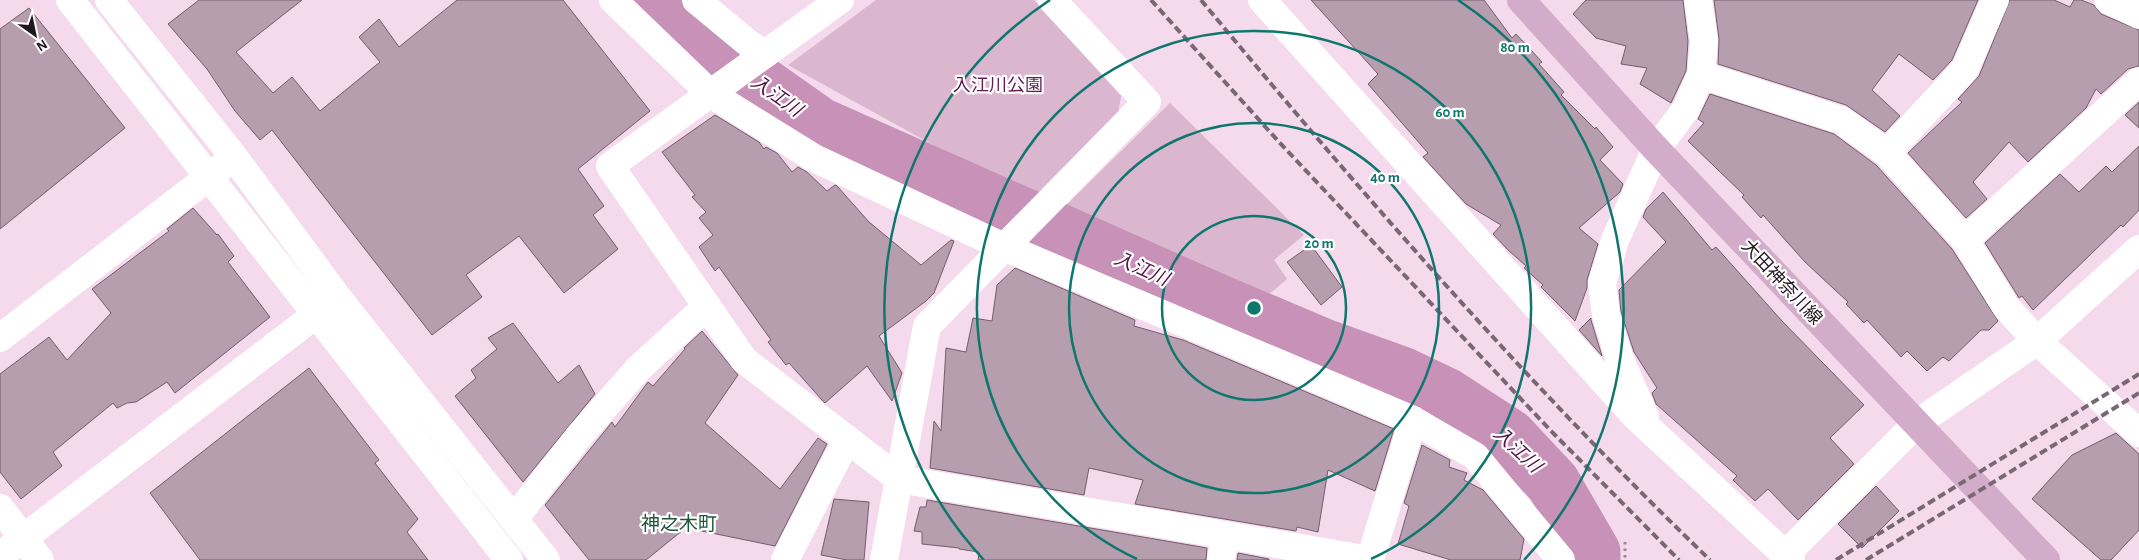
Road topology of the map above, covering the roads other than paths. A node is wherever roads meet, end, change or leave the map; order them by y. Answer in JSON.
{"nodes":[{"id":1,"x":70,"y":0,"type":"edge"},
{"id":2,"x":109,"y":0,"type":"edge"},
{"id":3,"x":613,"y":0,"type":"edge"},
{"id":4,"x":696,"y":0,"type":"edge"},
{"id":5,"x":840,"y":0,"type":"edge"},
{"id":6,"x":1052,"y":0,"type":"edge"},
{"id":7,"x":1521,"y":0,"type":"edge"},
{"id":8,"x":1698,"y":0,"type":"edge"},
{"id":9,"x":1994,"y":0,"type":"edge"},
{"id":10,"x":2108,"y":0,"type":"edge"},
{"id":11,"x":1267,"y":2,"type":"edge"},
{"id":12,"x":2139,"y":14,"type":"edge"},
{"id":13,"x":765,"y":54,"type":"junction"},
{"id":14,"x":1701,"y":75,"type":"junction"},
{"id":15,"x":2139,"y":81,"type":"edge"},
{"id":16,"x":717,"y":90,"type":"junction"},
{"id":17,"x":1656,"y":149,"type":"junction"},
{"id":18,"x":1887,"y":153,"type":"junction"},
{"id":19,"x":234,"y":157,"type":"junction"},
{"id":20,"x":209,"y":176,"type":"junction"},
{"id":21,"x":1964,"y":240,"type":"junction"},
{"id":22,"x":1006,"y":245,"type":"junction"},
{"id":23,"x":2139,"y":248,"type":"edge"},
{"id":24,"x":338,"y":298,"type":"junction"},
{"id":25,"x":706,"y":306,"type":"junction"},
{"id":26,"x":316,"y":312,"type":"junction"},
{"id":27,"x":0,"y":338,"type":"edge"},
{"id":28,"x":2037,"y":341,"type":"junction"},
{"id":29,"x":1413,"y":420,"type":"junction"},
{"id":30,"x":1916,"y":424,"type":"junction"},
{"id":31,"x":2138,"y":429,"type":"edge"},
{"id":32,"x":1651,"y":431,"type":"junction"},
{"id":33,"x":846,"y":439,"type":"junction"},
{"id":34,"x":898,"y":479,"type":"junction"},
{"id":35,"x":0,"y":508,"type":"edge"},
{"id":36,"x":514,"y":519,"type":"junction"},
{"id":37,"x":23,"y":538,"type":"junction"},
{"id":38,"x":1223,"y":548,"type":"edge"},
{"id":39,"x":0,"y":556,"type":"edge"},
{"id":40,"x":1788,"y":557,"type":"edge"},
{"id":41,"x":40,"y":560,"type":"edge"},
{"id":42,"x":509,"y":560,"type":"edge"},
{"id":43,"x":546,"y":560,"type":"edge"},
{"id":44,"x":785,"y":560,"type":"edge"},
{"id":45,"x":884,"y":560,"type":"edge"},
{"id":46,"x":1370,"y":560,"type":"edge"},
{"id":47,"x":1561,"y":560,"type":"edge"},
{"id":48,"x":2046,"y":560,"type":"edge"}],
"edges":[{"from":1,"to":20,"type":"street"},
{"from":2,"to":19,"type":"street"},
{"from":3,"to":16,"type":"street"},
{"from":4,"to":13,"type":"street"},
{"from":5,"to":13,"type":"street"},
{"from":6,"to":22,"type":"street"},
{"from":7,"to":17,"type":"main road","name":"大田神奈川線"},
{"from":8,"to":14,"type":"street"},
{"from":9,"to":18,"type":"street"},
{"from":10,"to":12,"type":"street"},
{"from":11,"to":32,"type":"street"},
{"from":13,"to":16,"type":"street"},
{"from":14,"to":17,"type":"street"},
{"from":14,"to":18,"type":"street"},
{"from":15,"to":21,"type":"street"},
{"from":16,"to":22,"type":"street"},
{"from":16,"to":25,"type":"street"},
{"from":17,"to":30,"type":"main road","name":"大田神奈川線"},
{"from":17,"to":32,"type":"street"},
{"from":18,"to":21,"type":"street"},
{"from":19,"to":20,"type":"street"},
{"from":19,"to":24,"type":"street"},
{"from":20,"to":26,"type":"street"},
{"from":20,"to":27,"type":"street"},
{"from":21,"to":28,"type":"street"},
{"from":22,"to":29,"type":"street"},
{"from":22,"to":34,"type":"street"},
{"from":23,"to":28,"type":"street"},
{"from":24,"to":26,"type":"street"},
{"from":24,"to":36,"type":"street"},
{"from":25,"to":33,"type":"street"},
{"from":25,"to":36,"type":"street"},
{"from":26,"to":37,"type":"street"},
{"from":26,"to":42,"type":"street"},
{"from":28,"to":30,"type":"street"},
{"from":28,"to":31,"type":"street"},
{"from":29,"to":46,"type":"street"},
{"from":29,"to":47,"type":"street"},
{"from":30,"to":40,"type":"street"},
{"from":30,"to":48,"type":"main road","name":"大田神奈川線"},
{"from":32,"to":40,"type":"street"},
{"from":33,"to":34,"type":"street"},
{"from":33,"to":44,"type":"street"},
{"from":34,"to":38,"type":"street"},
{"from":34,"to":45,"type":"street"},
{"from":35,"to":37,"type":"street"},
{"from":36,"to":43,"type":"street"},
{"from":37,"to":39,"type":"street"},
{"from":37,"to":41,"type":"street"},
{"from":38,"to":46,"type":"street"}]}
